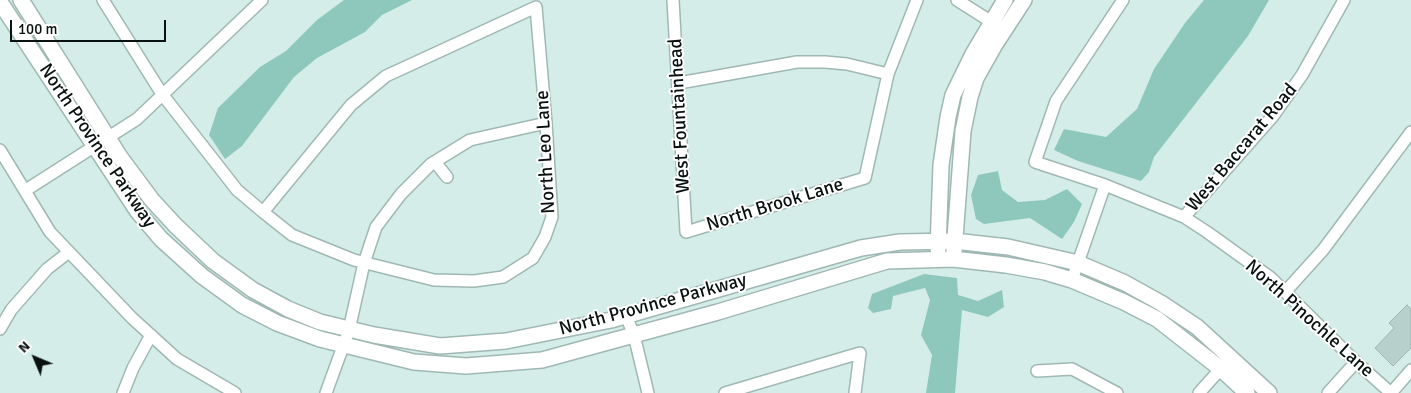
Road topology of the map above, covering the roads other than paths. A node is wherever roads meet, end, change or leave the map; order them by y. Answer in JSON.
{"nodes":[{"id":1,"x":21,"y":0,"type":"edge"},
{"id":2,"x":103,"y":0,"type":"edge"},
{"id":3,"x":262,"y":0,"type":"edge"},
{"id":4,"x":673,"y":0,"type":"edge"},
{"id":5,"x":917,"y":0,"type":"edge"},
{"id":6,"x":957,"y":0,"type":"edge"},
{"id":7,"x":1005,"y":0,"type":"edge"},
{"id":8,"x":1024,"y":0,"type":"edge"},
{"id":9,"x":1123,"y":0,"type":"edge"},
{"id":10,"x":1344,"y":0,"type":"edge"},
{"id":11,"x":0,"y":2,"type":"edge"},
{"id":12,"x":997,"y":26,"type":"junction"},
{"id":13,"x":888,"y":74,"type":"junction"},
{"id":14,"x":679,"y":84,"type":"junction"},
{"id":15,"x":162,"y":94,"type":"junction"},
{"id":16,"x":546,"y":123,"type":"junction"},
{"id":17,"x":1411,"y":132,"type":"edge"},
{"id":18,"x":102,"y":142,"type":"junction"},
{"id":19,"x":0,"y":150,"type":"edge"},
{"id":20,"x":435,"y":162,"type":"junction"},
{"id":21,"x":447,"y":177,"type":"dead end"},
{"id":22,"x":1105,"y":185,"type":"junction"},
{"id":23,"x":26,"y":190,"type":"junction"},
{"id":24,"x":263,"y":212,"type":"junction"},
{"id":25,"x":1184,"y":217,"type":"junction"},
{"id":26,"x":686,"y":232,"type":"joint"},
{"id":27,"x":938,"y":240,"type":"junction"},
{"id":28,"x":954,"y":241,"type":"junction"},
{"id":29,"x":69,"y":252,"type":"junction"},
{"id":30,"x":953,"y":259,"type":"junction"},
{"id":31,"x":938,"y":260,"type":"junction"},
{"id":32,"x":364,"y":263,"type":"junction"},
{"id":33,"x":1078,"y":264,"type":"junction"},
{"id":34,"x":1072,"y":280,"type":"junction"},
{"id":35,"x":1285,"y":292,"type":"junction"},
{"id":36,"x":626,"y":316,"type":"junction"},
{"id":37,"x":0,"y":329,"type":"edge"},
{"id":38,"x":634,"y":335,"type":"junction"},
{"id":39,"x":151,"y":336,"type":"junction"},
{"id":40,"x":347,"y":337,"type":"junction"},
{"id":41,"x":1232,"y":358,"type":"junction"},
{"id":42,"x":1356,"y":362,"type":"junction"},
{"id":43,"x":1221,"y":369,"type":"junction"},
{"id":44,"x":1411,"y":370,"type":"edge"},
{"id":45,"x":1037,"y":371,"type":"dead end"},
{"id":46,"x":123,"y":393,"type":"edge"},
{"id":47,"x":235,"y":393,"type":"edge"},
{"id":48,"x":326,"y":393,"type":"edge"},
{"id":49,"x":648,"y":393,"type":"edge"},
{"id":50,"x":725,"y":393,"type":"edge"},
{"id":51,"x":855,"y":393,"type":"edge"},
{"id":52,"x":1116,"y":393,"type":"edge"},
{"id":53,"x":1198,"y":393,"type":"edge"},
{"id":54,"x":1247,"y":393,"type":"edge"},
{"id":55,"x":1270,"y":393,"type":"edge"},
{"id":56,"x":1328,"y":393,"type":"edge"},
{"id":57,"x":1391,"y":393,"type":"edge"}],
"edges":[{"from":1,"to":18,"type":"street","name":"North Province Parkway"},
{"from":2,"to":15,"type":"street"},
{"from":3,"to":15,"type":"street"},
{"from":4,"to":14,"type":"street","name":"West Fountainhead"},
{"from":5,"to":13,"type":"street"},
{"from":6,"to":12,"type":"street"},
{"from":7,"to":12,"type":"street"},
{"from":8,"to":12,"type":"street"},
{"from":9,"to":22,"type":"street","name":"North Pinochle Lane"},
{"from":10,"to":25,"type":"street","name":"West Baccarat Road"},
{"from":11,"to":18,"type":"street","name":"North Province Parkway"},
{"from":12,"to":27,"type":"street"},
{"from":12,"to":28,"type":"street"},
{"from":13,"to":14,"type":"street"},
{"from":13,"to":26,"type":"street","name":"North Brook Lane"},
{"from":14,"to":26,"type":"street","name":"West Fountainhead"},
{"from":15,"to":18,"type":"street"},
{"from":15,"to":24,"type":"street"},
{"from":16,"to":20,"type":"street"},
{"from":16,"to":24,"type":"street","name":"North Leo Lane"},
{"from":16,"to":32,"type":"street","name":"North Leo Lane"},
{"from":17,"to":35,"type":"street"},
{"from":18,"to":23,"type":"street"},
{"from":18,"to":40,"type":"street","name":"North Province Parkway"},
{"from":19,"to":23,"type":"street"},
{"from":20,"to":21,"type":"street"},
{"from":20,"to":32,"type":"street"},
{"from":22,"to":25,"type":"street","name":"North Pinochle Lane"},
{"from":22,"to":33,"type":"street"},
{"from":23,"to":29,"type":"street"},
{"from":24,"to":32,"type":"street"},
{"from":25,"to":35,"type":"street","name":"North Pinochle Lane"},
{"from":27,"to":28,"type":"street","name":"North Province Parkway"},
{"from":27,"to":31,"type":"street"},
{"from":27,"to":36,"type":"street","name":"North Province Parkway"},
{"from":28,"to":30,"type":"street"},
{"from":28,"to":33,"type":"street","name":"North Province Parkway"},
{"from":29,"to":37,"type":"street"},
{"from":29,"to":39,"type":"street"},
{"from":30,"to":31,"type":"street","name":"North Province Parkway"},
{"from":30,"to":34,"type":"street","name":"North Province Parkway"},
{"from":31,"to":38,"type":"street","name":"North Province Parkway"},
{"from":32,"to":40,"type":"street"},
{"from":33,"to":34,"type":"street"},
{"from":33,"to":41,"type":"street","name":"North Province Parkway"},
{"from":34,"to":43,"type":"street","name":"North Province Parkway"},
{"from":35,"to":42,"type":"street","name":"North Pinochle Lane"},
{"from":36,"to":38,"type":"street"},
{"from":36,"to":40,"type":"street","name":"North Province Parkway"},
{"from":38,"to":40,"type":"street","name":"North Province Parkway"},
{"from":38,"to":49,"type":"street"},
{"from":39,"to":46,"type":"street"},
{"from":39,"to":47,"type":"street"},
{"from":40,"to":48,"type":"street"},
{"from":41,"to":43,"type":"street"},
{"from":41,"to":55,"type":"street","name":"North Province Parkway"},
{"from":42,"to":56,"type":"street"},
{"from":42,"to":57,"type":"street","name":"North Pinochle Lane"},
{"from":43,"to":53,"type":"street"},
{"from":43,"to":54,"type":"street","name":"North Province Parkway"},
{"from":44,"to":57,"type":"street"},
{"from":45,"to":52,"type":"street"},
{"from":50,"to":51,"type":"street"}]}
